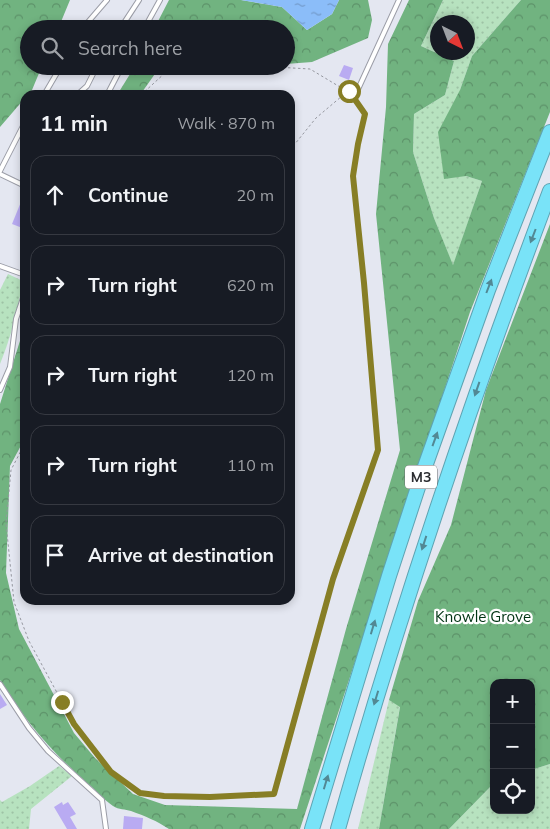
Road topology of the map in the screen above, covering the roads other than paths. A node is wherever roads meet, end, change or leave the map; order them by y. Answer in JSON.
{"nodes":[{"id":1,"x":107,"y":0,"type":"edge"},
{"id":2,"x":139,"y":0,"type":"edge"},
{"id":3,"x":160,"y":0,"type":"edge"},
{"id":4,"x":399,"y":0,"type":"edge"},
{"id":5,"x":90,"y":20,"type":"edge"},
{"id":6,"x":126,"y":20,"type":"edge"},
{"id":7,"x":149,"y":20,"type":"edge"},
{"id":8,"x":56,"y":75,"type":"edge"},
{"id":9,"x":92,"y":75,"type":"edge"},
{"id":10,"x":117,"y":75,"type":"edge"},
{"id":11,"x":47,"y":90,"type":"edge"},
{"id":12,"x":83,"y":90,"type":"edge"},
{"id":13,"x":110,"y":90,"type":"edge"},
{"id":14,"x":354,"y":98,"type":"road end"},
{"id":15,"x":20,"y":132,"type":"edge"},
{"id":16,"x":550,"y":132,"type":"edge"},
{"id":17,"x":0,"y":173,"type":"edge"},
{"id":18,"x":20,"y":183,"type":"edge"},
{"id":19,"x":550,"y":191,"type":"edge"},
{"id":20,"x":0,"y":266,"type":"edge"},
{"id":21,"x":20,"y":273,"type":"edge"},
{"id":22,"x":20,"y":307,"type":"edge"},
{"id":23,"x":0,"y":377,"type":"edge"},
{"id":24,"x":6,"y":377,"type":"junction"},
{"id":25,"x":0,"y":390,"type":"edge"},
{"id":26,"x":0,"y":684,"type":"edge"},
{"id":27,"x":106,"y":829,"type":"edge"},
{"id":28,"x":312,"y":829,"type":"edge"},
{"id":29,"x":338,"y":829,"type":"edge"}],
"edges":[{"from":1,"to":5,"type":"lane"},
{"from":2,"to":6,"type":"lane"},
{"from":3,"to":7,"type":"lane"},
{"from":4,"to":14,"type":"lane"},
{"from":8,"to":11,"type":"lane"},
{"from":9,"to":12,"type":"lane"},
{"from":10,"to":13,"type":"lane"},
{"from":15,"to":17,"type":"lane"},
{"from":28,"to":16,"type":"highway","number":"M3","one_way":true},
{"from":17,"to":18,"type":"lane"},
{"from":19,"to":29,"type":"highway","number":"M3","one_way":true},
{"from":20,"to":21,"type":"lane"},
{"from":22,"to":24,"type":"lane"},
{"from":23,"to":24,"type":"lane"},
{"from":24,"to":25,"type":"lane"},
{"from":26,"to":27,"type":"lane"}]}
